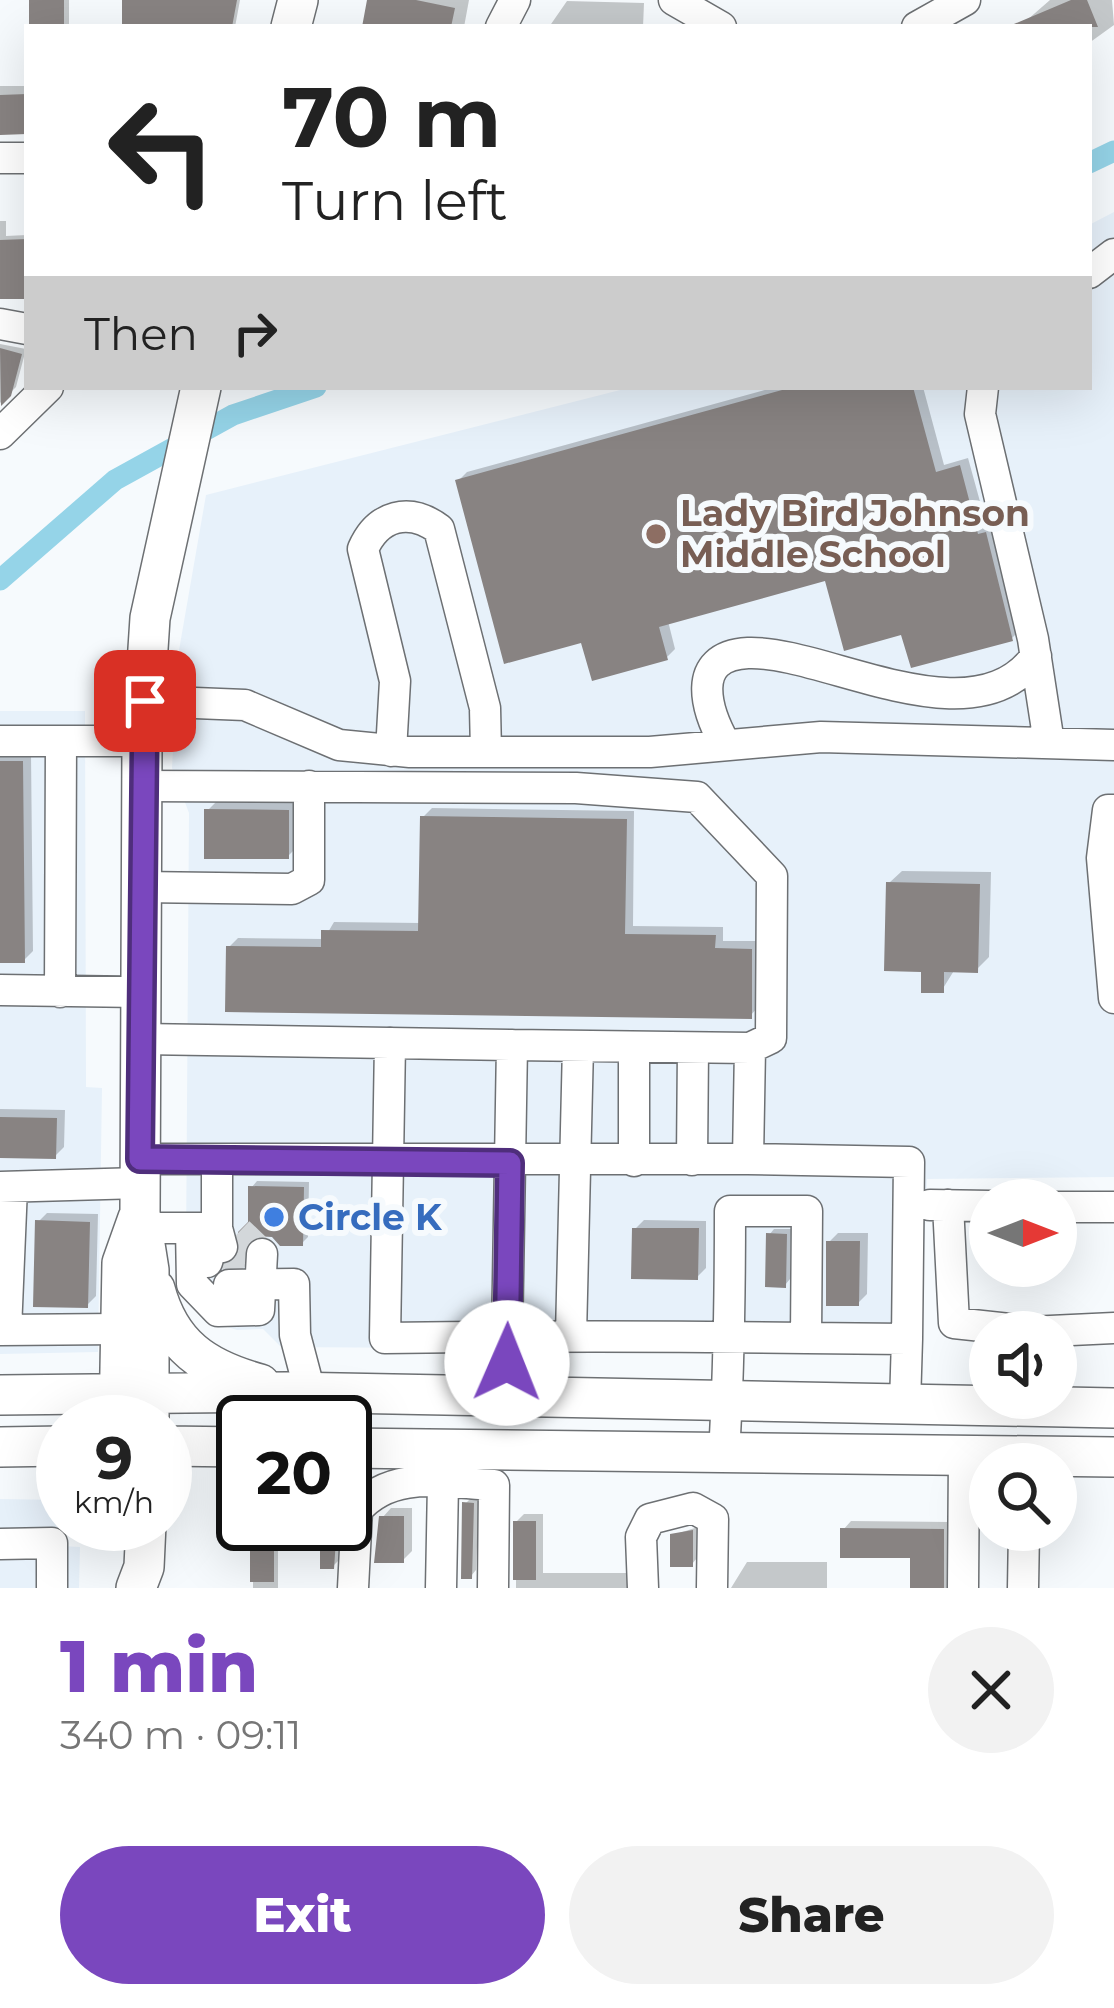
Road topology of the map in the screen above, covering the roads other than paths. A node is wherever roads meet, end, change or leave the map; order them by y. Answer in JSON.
{"nodes":[{"id":1,"x":674,"y":0,"type":"edge"},
{"id":2,"x":965,"y":0,"type":"edge"},
{"id":3,"x":716,"y":24,"type":"edge"},
{"id":4,"x":922,"y":24,"type":"edge"},
{"id":5,"x":44,"y":390,"type":"edge"},
{"id":6,"x":200,"y":390,"type":"edge"},
{"id":7,"x":982,"y":390,"type":"edge"},
{"id":8,"x":0,"y":434,"type":"edge"},
{"id":9,"x":1036,"y":656,"type":"junction"},
{"id":10,"x":145,"y":701,"type":"junction"},
{"id":11,"x":0,"y":741,"type":"edge"},
{"id":12,"x":61,"y":741,"type":"junction"},
{"id":13,"x":142,"y":742,"type":"junction"},
{"id":14,"x":1049,"y":743,"type":"junction"},
{"id":15,"x":725,"y":744,"type":"junction"},
{"id":16,"x":1114,"y":745,"type":"edge"},
{"id":17,"x":391,"y":751,"type":"junction"},
{"id":18,"x":486,"y":752,"type":"junction"},
{"id":19,"x":309,"y":786,"type":"junction"},
{"id":20,"x":142,"y":787,"type":"junction"},
{"id":21,"x":1114,"y":810,"type":"edge"},
{"id":22,"x":140,"y":887,"type":"junction"},
{"id":23,"x":0,"y":990,"type":"edge"},
{"id":24,"x":60,"y":992,"type":"junction"},
{"id":25,"x":140,"y":992,"type":"junction"},
{"id":26,"x":1114,"y":998,"type":"edge"},
{"id":27,"x":140,"y":1039,"type":"junction"},
{"id":28,"x":390,"y":1043,"type":"junction"},
{"id":29,"x":512,"y":1045,"type":"junction"},
{"id":30,"x":578,"y":1046,"type":"junction"},
{"id":31,"x":634,"y":1047,"type":"junction"},
{"id":32,"x":693,"y":1048,"type":"junction"},
{"id":33,"x":750,"y":1048,"type":"junction"},
{"id":34,"x":748,"y":1159,"type":"junction"},
{"id":35,"x":217,"y":1160,"type":"junction"},
{"id":36,"x":692,"y":1160,"type":"junction"},
{"id":37,"x":634,"y":1161,"type":"junction"},
{"id":38,"x":388,"y":1162,"type":"junction"},
{"id":39,"x":576,"y":1162,"type":"junction"},
{"id":40,"x":510,"y":1163,"type":"junction"},
{"id":41,"x":6,"y":1187,"type":"edge"},
{"id":42,"x":140,"y":1196,"type":"junction"},
{"id":43,"x":908,"y":1205,"type":"junction"},
{"id":44,"x":948,"y":1205,"type":"junction"},
{"id":45,"x":969,"y":1206,"type":"edge"},
{"id":46,"x":1077,"y":1207,"type":"edge"},
{"id":47,"x":1114,"y":1208,"type":"edge"},
{"id":48,"x":230,"y":1254,"type":"junction"},
{"id":49,"x":149,"y":1270,"type":"junction"},
{"id":50,"x":969,"y":1325,"type":"edge"},
{"id":51,"x":1114,"y":1328,"type":"edge"},
{"id":52,"x":120,"y":1329,"type":"junction"},
{"id":53,"x":3,"y":1330,"type":"edge"},
{"id":54,"x":1077,"y":1330,"type":"edge"},
{"id":55,"x":571,"y":1335,"type":"junction"},
{"id":56,"x":508,"y":1336,"type":"junction"},
{"id":57,"x":728,"y":1337,"type":"junction"},
{"id":58,"x":806,"y":1339,"type":"junction"},
{"id":59,"x":907,"y":1339,"type":"junction"},
{"id":60,"x":299,"y":1392,"type":"junction"},
{"id":61,"x":0,"y":1395,"type":"edge"},
{"id":62,"x":132,"y":1395,"type":"edge"},
{"id":63,"x":135,"y":1395,"type":"edge"},
{"id":64,"x":506,"y":1396,"type":"junction"},
{"id":65,"x":36,"y":1398,"type":"edge"},
{"id":66,"x":727,"y":1401,"type":"junction"},
{"id":67,"x":192,"y":1402,"type":"edge"},
{"id":68,"x":969,"y":1403,"type":"edge"},
{"id":69,"x":905,"y":1404,"type":"junction"},
{"id":70,"x":1077,"y":1405,"type":"edge"},
{"id":71,"x":1114,"y":1408,"type":"edge"},
{"id":72,"x":36,"y":1446,"type":"edge"},
{"id":73,"x":0,"y":1447,"type":"edge"},
{"id":74,"x":709,"y":1452,"type":"junction"},
{"id":75,"x":964,"y":1455,"type":"junction"},
{"id":76,"x":969,"y":1455,"type":"edge"},
{"id":77,"x":372,"y":1456,"type":"edge"},
{"id":78,"x":1114,"y":1457,"type":"edge"},
{"id":79,"x":1077,"y":1458,"type":"edge"},
{"id":80,"x":404,"y":1465,"type":"junction"},
{"id":81,"x":493,"y":1468,"type":"junction"},
{"id":82,"x":442,"y":1483,"type":"junction"},
{"id":83,"x":694,"y":1508,"type":"junction"},
{"id":84,"x":0,"y":1544,"type":"edge"},
{"id":85,"x":120,"y":1551,"type":"edge"},
{"id":86,"x":145,"y":1551,"type":"edge"},
{"id":87,"x":1024,"y":1551,"type":"edge"},
{"id":88,"x":52,"y":1588,"type":"edge"},
{"id":89,"x":122,"y":1588,"type":"edge"},
{"id":90,"x":136,"y":1588,"type":"edge"},
{"id":91,"x":353,"y":1588,"type":"edge"},
{"id":92,"x":441,"y":1588,"type":"edge"},
{"id":93,"x":493,"y":1588,"type":"edge"},
{"id":94,"x":643,"y":1588,"type":"edge"},
{"id":95,"x":712,"y":1588,"type":"edge"},
{"id":96,"x":963,"y":1588,"type":"edge"},
{"id":97,"x":1023,"y":1588,"type":"edge"}],
"edges":[{"from":1,"to":3,"type":"street"},
{"from":2,"to":4,"type":"street"},
{"from":5,"to":8,"type":"street"},
{"from":6,"to":10,"type":"main road"},
{"from":7,"to":9,"type":"street"},
{"from":9,"to":14,"type":"street"},
{"from":9,"to":15,"type":"street"},
{"from":10,"to":13,"type":"main road"},
{"from":10,"to":17,"type":"street"},
{"from":11,"to":12,"type":"street"},
{"from":12,"to":13,"type":"street"},
{"from":12,"to":24,"type":"street"},
{"from":13,"to":20,"type":"main road"},
{"from":14,"to":15,"type":"street"},
{"from":14,"to":16,"type":"street"},
{"from":15,"to":18,"type":"street"},
{"from":17,"to":18,"type":"street"},
{"from":17,"to":18,"type":"street"},
{"from":19,"to":20,"type":"street"},
{"from":19,"to":22,"type":"street"},
{"from":19,"to":33,"type":"street"},
{"from":20,"to":22,"type":"main road"},
{"from":21,"to":26,"type":"street"},
{"from":22,"to":25,"type":"main road"},
{"from":23,"to":24,"type":"street"},
{"from":24,"to":25,"type":"street"},
{"from":25,"to":27,"type":"main road"},
{"from":27,"to":28,"type":"street"},
{"from":27,"to":42,"type":"main road"},
{"from":28,"to":29,"type":"street"},
{"from":28,"to":38,"type":"street"},
{"from":29,"to":30,"type":"street"},
{"from":29,"to":40,"type":"street"},
{"from":30,"to":31,"type":"street"},
{"from":30,"to":39,"type":"street"},
{"from":31,"to":32,"type":"street"},
{"from":31,"to":37,"type":"street"},
{"from":32,"to":33,"type":"street"},
{"from":32,"to":36,"type":"street"},
{"from":33,"to":34,"type":"street"},
{"from":34,"to":36,"type":"street"},
{"from":34,"to":43,"type":"street"},
{"from":35,"to":38,"type":"street"},
{"from":35,"to":42,"type":"street"},
{"from":35,"to":48,"type":"street"},
{"from":36,"to":37,"type":"street"},
{"from":37,"to":39,"type":"street"},
{"from":38,"to":40,"type":"street"},
{"from":38,"to":56,"type":"street"},
{"from":39,"to":40,"type":"street"},
{"from":39,"to":55,"type":"street"},
{"from":40,"to":56,"type":"street"},
{"from":41,"to":42,"type":"street"},
{"from":41,"to":53,"type":"street"},
{"from":42,"to":48,"type":"street"},
{"from":42,"to":49,"type":"main road"},
{"from":42,"to":52,"type":"main road"},
{"from":43,"to":44,"type":"street"},
{"from":43,"to":59,"type":"street"},
{"from":44,"to":45,"type":"street"},
{"from":44,"to":50,"type":"street"},
{"from":46,"to":47,"type":"street"},
{"from":48,"to":60,"type":"street"},
{"from":49,"to":60,"type":"main road"},
{"from":49,"to":63,"type":"main road"},
{"from":51,"to":54,"type":"street"},
{"from":52,"to":53,"type":"street"},
{"from":52,"to":62,"type":"main road"},
{"from":55,"to":56,"type":"street"},
{"from":55,"to":57,"type":"street"},
{"from":56,"to":64,"type":"street"},
{"from":57,"to":58,"type":"street"},
{"from":57,"to":58,"type":"street"},
{"from":57,"to":66,"type":"street"},
{"from":58,"to":59,"type":"street"},
{"from":59,"to":69,"type":"street"},
{"from":60,"to":64,"type":"main road"},
{"from":60,"to":67,"type":"main road"},
{"from":61,"to":65,"type":"main road"},
{"from":64,"to":66,"type":"main road"},
{"from":66,"to":69,"type":"main road"},
{"from":66,"to":74,"type":"street"},
{"from":68,"to":69,"type":"main road"},
{"from":70,"to":71,"type":"main road"},
{"from":72,"to":73,"type":"main road"},
{"from":74,"to":75,"type":"main road"},
{"from":74,"to":81,"type":"main road"},
{"from":74,"to":83,"type":"street"},
{"from":75,"to":76,"type":"main road"},
{"from":75,"to":96,"type":"street"},
{"from":77,"to":80,"type":"main road"},
{"from":78,"to":79,"type":"main road"},
{"from":80,"to":81,"type":"main road"},
{"from":80,"to":82,"type":"street"},
{"from":80,"to":91,"type":"street"},
{"from":81,"to":82,"type":"street"},
{"from":81,"to":93,"type":"street"},
{"from":82,"to":92,"type":"street"},
{"from":83,"to":94,"type":"street"},
{"from":83,"to":95,"type":"street"},
{"from":84,"to":88,"type":"street"},
{"from":85,"to":89,"type":"main road"},
{"from":86,"to":90,"type":"main road"},
{"from":87,"to":97,"type":"street"}]}
